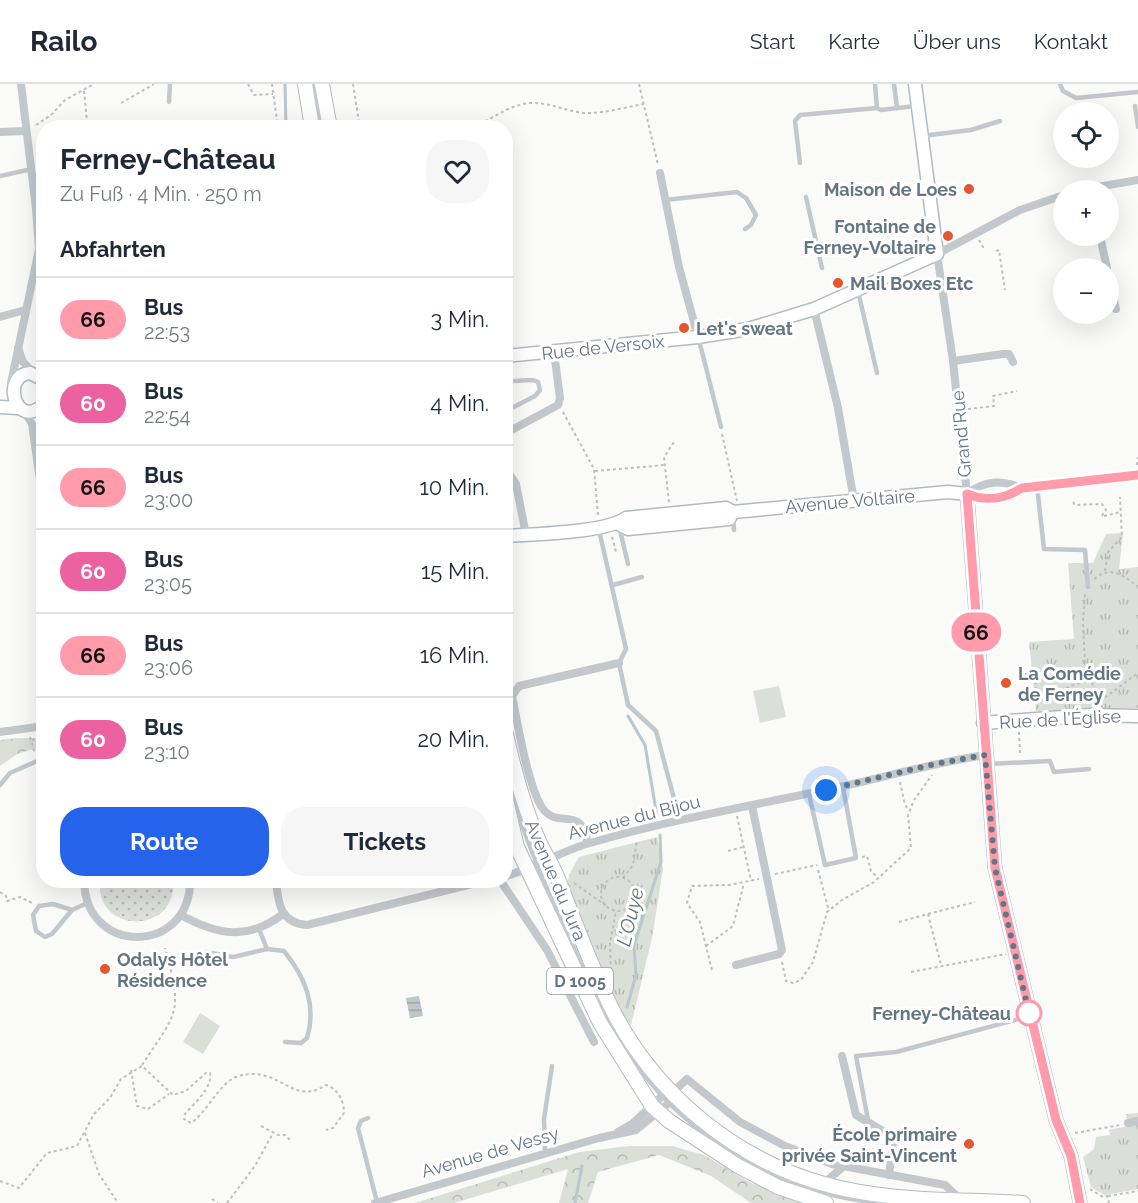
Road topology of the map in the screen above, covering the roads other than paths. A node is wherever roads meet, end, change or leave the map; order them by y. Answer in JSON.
{"nodes":[{"id":1,"x":21,"y":84,"type":"edge"},
{"id":2,"x":170,"y":84,"type":"edge"},
{"id":3,"x":305,"y":84,"type":"edge"},
{"id":4,"x":314,"y":84,"type":"edge"},
{"id":5,"x":322,"y":84,"type":"edge"},
{"id":6,"x":874,"y":84,"type":"edge"},
{"id":7,"x":894,"y":84,"type":"edge"},
{"id":8,"x":915,"y":84,"type":"edge"},
{"id":9,"x":1060,"y":84,"type":"edge"},
{"id":10,"x":1138,"y":92,"type":"edge"},
{"id":11,"x":169,"y":102,"type":"dead end"},
{"id":12,"x":918,"y":106,"type":"junction"},
{"id":13,"x":1135,"y":106,"type":"dead end"},
{"id":14,"x":878,"y":108,"type":"junction"},
{"id":15,"x":897,"y":108,"type":"junction"},
{"id":16,"x":311,"y":120,"type":"edge"},
{"id":17,"x":320,"y":120,"type":"edge"},
{"id":18,"x":329,"y":120,"type":"edge"},
{"id":19,"x":1000,"y":122,"type":"dead end"},
{"id":20,"x":1138,"y":127,"type":"edge"},
{"id":21,"x":26,"y":131,"type":"junction"},
{"id":22,"x":0,"y":132,"type":"edge"},
{"id":23,"x":922,"y":136,"type":"junction"},
{"id":24,"x":800,"y":163,"type":"dead end"},
{"id":25,"x":32,"y":169,"type":"junction"},
{"id":26,"x":660,"y":173,"type":"road end"},
{"id":27,"x":0,"y":176,"type":"edge"},
{"id":28,"x":1138,"y":180,"type":"edge"},
{"id":29,"x":1119,"y":184,"type":"edge"},
{"id":30,"x":806,"y":197,"type":"dead end"},
{"id":31,"x":1053,"y":199,"type":"edge"},
{"id":32,"x":666,"y":200,"type":"junction"},
{"id":33,"x":36,"y":215,"type":"edge"},
{"id":34,"x":745,"y":229,"type":"dead end"},
{"id":35,"x":938,"y":254,"type":"junction"},
{"id":36,"x":36,"y":262,"type":"edge"},
{"id":37,"x":822,"y":268,"type":"dead end"},
{"id":38,"x":857,"y":290,"type":"junction"},
{"id":39,"x":814,"y":309,"type":"junction"},
{"id":40,"x":25,"y":310,"type":"junction"},
{"id":41,"x":0,"y":317,"type":"edge"},
{"id":42,"x":698,"y":337,"type":"junction"},
{"id":43,"x":18,"y":347,"type":"junction"},
{"id":44,"x":554,"y":352,"type":"junction"},
{"id":45,"x":513,"y":355,"type":"edge"},
{"id":46,"x":954,"y":361,"type":"junction"},
{"id":47,"x":1013,"y":362,"type":"dead end"},
{"id":48,"x":878,"y":373,"type":"dead end"},
{"id":49,"x":36,"y":374,"type":"edge"},
{"id":50,"x":36,"y":377,"type":"edge"},
{"id":51,"x":513,"y":381,"type":"dead end"},
{"id":52,"x":10,"y":386,"type":"junction"},
{"id":53,"x":0,"y":399,"type":"edge"},
{"id":54,"x":0,"y":407,"type":"edge"},
{"id":55,"x":36,"y":407,"type":"edge"},
{"id":56,"x":513,"y":407,"type":"edge"},
{"id":57,"x":21,"y":409,"type":"junction"},
{"id":58,"x":36,"y":417,"type":"edge"},
{"id":59,"x":32,"y":424,"type":"junction"},
{"id":60,"x":721,"y":427,"type":"road end"},
{"id":61,"x":513,"y":429,"type":"edge"},
{"id":62,"x":36,"y":452,"type":"edge"},
{"id":63,"x":1138,"y":475,"type":"edge"},
{"id":64,"x":513,"y":480,"type":"edge"},
{"id":65,"x":1037,"y":486,"type":"junction"},
{"id":66,"x":1022,"y":488,"type":"junction"},
{"id":67,"x":967,"y":494,"type":"junction"},
{"id":68,"x":854,"y":501,"type":"junction"},
{"id":69,"x":736,"y":512,"type":"junction"},
{"id":70,"x":606,"y":523,"type":"junction"},
{"id":71,"x":734,"y":530,"type":"dead end"},
{"id":72,"x":526,"y":535,"type":"junction"},
{"id":73,"x":513,"y":536,"type":"edge"},
{"id":74,"x":628,"y":564,"type":"dead end"},
{"id":75,"x":642,"y":577,"type":"dead end"},
{"id":76,"x":613,"y":585,"type":"junction"},
{"id":77,"x":1088,"y":587,"type":"road end"},
{"id":78,"x":619,"y":663,"type":"junction"},
{"id":79,"x":513,"y":695,"type":"edge"},
{"id":80,"x":513,"y":701,"type":"edge"},
{"id":81,"x":1138,"y":716,"type":"edge"},
{"id":82,"x":983,"y":723,"type":"junction"},
{"id":83,"x":36,"y":727,"type":"edge"},
{"id":84,"x":0,"y":732,"type":"edge"},
{"id":85,"x":36,"y":760,"type":"edge"},
{"id":86,"x":513,"y":760,"type":"edge"},
{"id":87,"x":985,"y":760,"type":"junction"},
{"id":88,"x":1089,"y":769,"type":"dead end"},
{"id":89,"x":0,"y":785,"type":"edge"},
{"id":90,"x":843,"y":787,"type":"junction"},
{"id":91,"x":513,"y":792,"type":"edge"},
{"id":92,"x":809,"y":794,"type":"junction"},
{"id":93,"x":752,"y":806,"type":"junction"},
{"id":94,"x":680,"y":821,"type":"junction"},
{"id":95,"x":513,"y":830,"type":"edge"},
{"id":96,"x":588,"y":843,"type":"junction"},
{"id":97,"x":538,"y":865,"type":"junction"},
{"id":98,"x":513,"y":874,"type":"edge"},
{"id":99,"x":85,"y":888,"type":"edge"},
{"id":100,"x":189,"y":888,"type":"edge"},
{"id":101,"x":277,"y":888,"type":"edge"},
{"id":102,"x":456,"y":888,"type":"edge"},
{"id":103,"x":505,"y":888,"type":"edge"},
{"id":104,"x":87,"y":903,"type":"junction"},
{"id":105,"x":72,"y":910,"type":"junction"},
{"id":106,"x":283,"y":914,"type":"junction"},
{"id":107,"x":181,"y":915,"type":"junction"},
{"id":108,"x":259,"y":929,"type":"junction"},
{"id":109,"x":267,"y":949,"type":"junction"},
{"id":110,"x":206,"y":952,"type":"dead end"},
{"id":111,"x":736,"y":965,"type":"dead end"},
{"id":112,"x":1030,"y":1016,"type":"junction"},
{"id":113,"x":285,"y":1042,"type":"dead end"},
{"id":114,"x":594,"y":1042,"type":"dead end"},
{"id":115,"x":842,"y":1056,"type":"dead end"},
{"id":116,"x":552,"y":1066,"type":"dead end"},
{"id":117,"x":666,"y":1100,"type":"junction"},
{"id":118,"x":368,"y":1118,"type":"dead end"},
{"id":119,"x":868,"y":1120,"type":"junction"},
{"id":120,"x":1138,"y":1121,"type":"edge"},
{"id":121,"x":1128,"y":1123,"type":"road end"},
{"id":122,"x":545,"y":1153,"type":"junction"},
{"id":123,"x":844,"y":1166,"type":"junction"},
{"id":124,"x":889,"y":1175,"type":"junction"},
{"id":125,"x":822,"y":1184,"type":"junction"},
{"id":126,"x":960,"y":1199,"type":"junction"},
{"id":127,"x":376,"y":1203,"type":"edge"},
{"id":128,"x":826,"y":1203,"type":"edge"},
{"id":129,"x":880,"y":1203,"type":"edge"},
{"id":130,"x":1023,"y":1203,"type":"edge"},
{"id":131,"x":1080,"y":1203,"type":"edge"}],
"edges":[{"from":1,"to":21,"type":"street"},
{"from":2,"to":11,"type":"lane"},
{"from":3,"to":16,"type":"main road"},
{"from":4,"to":17,"type":"lane"},
{"from":5,"to":18,"type":"main road"},
{"from":6,"to":14,"type":"lane"},
{"from":7,"to":15,"type":"lane"},
{"from":8,"to":12,"type":"main road"},
{"from":9,"to":10,"type":"lane"},
{"from":12,"to":15,"type":"lane"},
{"from":12,"to":23,"type":"main road"},
{"from":13,"to":20,"type":"lane"},
{"from":14,"to":15,"type":"lane"},
{"from":14,"to":24,"type":"lane"},
{"from":19,"to":23,"type":"lane"},
{"from":21,"to":22,"type":"street"},
{"from":21,"to":25,"type":"street"},
{"from":23,"to":35,"type":"main road"},
{"from":25,"to":27,"type":"lane"},
{"from":25,"to":33,"type":"street"},
{"from":26,"to":32,"type":"street"},
{"from":28,"to":29,"type":"street"},
{"from":30,"to":37,"type":"lane"},
{"from":31,"to":35,"type":"street"},
{"from":32,"to":34,"type":"lane"},
{"from":32,"to":42,"type":"street"},
{"from":35,"to":38,"type":"main road","name":"Rue de Versoix"},
{"from":35,"to":46,"type":"street","name":"Grand'Rue"},
{"from":36,"to":40,"type":"street"},
{"from":38,"to":39,"type":"main road","name":"Rue de Versoix"},
{"from":38,"to":48,"type":"lane"},
{"from":39,"to":42,"type":"main road","name":"Rue de Versoix"},
{"from":39,"to":68,"type":"street"},
{"from":40,"to":41,"type":"street"},
{"from":40,"to":43,"type":"street"},
{"from":42,"to":44,"type":"main road","name":"Rue de Versoix"},
{"from":42,"to":60,"type":"lane"},
{"from":43,"to":49,"type":"street"},
{"from":43,"to":52,"type":"street"},
{"from":44,"to":45,"type":"main road","name":"Rue de Versoix"},
{"from":44,"to":61,"type":"street"},
{"from":46,"to":47,"type":"street"},
{"from":46,"to":67,"type":"street","name":"Grand'Rue"},
{"from":50,"to":52,"type":"main road"},
{"from":51,"to":56,"type":"lane"},
{"from":52,"to":53,"type":"main road"},
{"from":52,"to":57,"type":"main road"},
{"from":54,"to":57,"type":"main road"},
{"from":55,"to":57,"type":"main road"},
{"from":57,"to":59,"type":"street"},
{"from":58,"to":59,"type":"street"},
{"from":59,"to":62,"type":"street"},
{"from":63,"to":65,"type":"street","name":"Avenue Voltaire"},
{"from":64,"to":72,"type":"street"},
{"from":65,"to":66,"type":"street","name":"Avenue Voltaire"},
{"from":65,"to":77,"type":"lane"},
{"from":66,"to":67,"type":"street","name":"Avenue Voltaire"},
{"from":66,"to":67,"type":"street","name":"Avenue Voltaire"},
{"from":67,"to":68,"type":"main road","name":"Avenue Voltaire"},
{"from":67,"to":82,"type":"main road","name":"Grand'Rue"},
{"from":68,"to":69,"type":"main road","name":"Avenue Voltaire"},
{"from":69,"to":70,"type":"main road","name":"Avenue Voltaire"},
{"from":69,"to":70,"type":"main road","name":"Avenue Voltaire"},
{"from":69,"to":71,"type":"lane"},
{"from":70,"to":72,"type":"main road","name":"Avenue Voltaire"},
{"from":70,"to":74,"type":"lane"},
{"from":70,"to":76,"type":"lane"},
{"from":72,"to":73,"type":"main road","name":"Avenue Voltaire"},
{"from":75,"to":76,"type":"lane"},
{"from":76,"to":78,"type":"lane"},
{"from":78,"to":79,"type":"street"},
{"from":78,"to":94,"type":"lane"},
{"from":80,"to":96,"type":"street"},
{"from":81,"to":82,"type":"main road","name":"Rue de l'Église"},
{"from":82,"to":87,"type":"main road","name":"Grand'Rue"},
{"from":83,"to":84,"type":"street"},
{"from":85,"to":89,"type":"lane"},
{"from":86,"to":97,"type":"main road","name":"Avenue du Jura","number":"D 1005"},
{"from":87,"to":88,"type":"lane"},
{"from":87,"to":90,"type":"street","name":"Avenue du Bijou"},
{"from":87,"to":112,"type":"main road","name":"Grand'Rue"},
{"from":90,"to":92,"type":"street","name":"Avenue du Bijou"},
{"from":90,"to":92,"type":"lane"},
{"from":91,"to":97,"type":"lane"},
{"from":92,"to":93,"type":"street","name":"Avenue du Bijou"},
{"from":93,"to":94,"type":"street","name":"Avenue du Bijou"},
{"from":93,"to":111,"type":"street"},
{"from":94,"to":96,"type":"street","name":"Avenue du Bijou"},
{"from":95,"to":97,"type":"main road","name":"Avenue du Jura","number":"D 1005"},
{"from":96,"to":97,"type":"street","name":"Avenue du Bijou"},
{"from":97,"to":98,"type":"street","name":"Avenue du Bijou"},
{"from":97,"to":117,"type":"main road","name":"Avenue du Jura","number":"D 1005"},
{"from":97,"to":117,"type":"main road","name":"Avenue du Jura","number":"D 1005"},
{"from":99,"to":104,"type":"street"},
{"from":100,"to":107,"type":"street"},
{"from":101,"to":106,"type":"street"},
{"from":102,"to":106,"type":"street"},
{"from":103,"to":114,"type":"street","name":"Avenue du Jura"},
{"from":104,"to":105,"type":"lane"},
{"from":104,"to":107,"type":"street"},
{"from":105,"to":105,"type":"lane"},
{"from":106,"to":108,"type":"street"},
{"from":107,"to":108,"type":"street"},
{"from":108,"to":109,"type":"lane"},
{"from":109,"to":110,"type":"lane"},
{"from":109,"to":113,"type":"lane"},
{"from":112,"to":119,"type":"lane"},
{"from":112,"to":131,"type":"main road","name":"Grand'Rue"},
{"from":115,"to":119,"type":"street"},
{"from":116,"to":122,"type":"lane"},
{"from":117,"to":122,"type":"street","name":"Avenue de Vessy"},
{"from":117,"to":123,"type":"street","name":"Avenue de Vessy"},
{"from":117,"to":125,"type":"main road","name":"Avenue du Jura","number":"D 1005"},
{"from":117,"to":128,"type":"main road","name":"Avenue du Jura","number":"D 1005"},
{"from":117,"to":129,"type":"lane"},
{"from":118,"to":127,"type":"lane"},
{"from":119,"to":124,"type":"street"},
{"from":120,"to":121,"type":"street"},
{"from":122,"to":127,"type":"street","name":"Avenue de Vessy"},
{"from":123,"to":124,"type":"street"},
{"from":123,"to":125,"type":"street"},
{"from":124,"to":126,"type":"street"},
{"from":125,"to":126,"type":"main road","name":"Avenue du Jura","number":"D 1005"},
{"from":126,"to":130,"type":"main road","name":"Avenue du Jura","number":"D 1005"}]}
